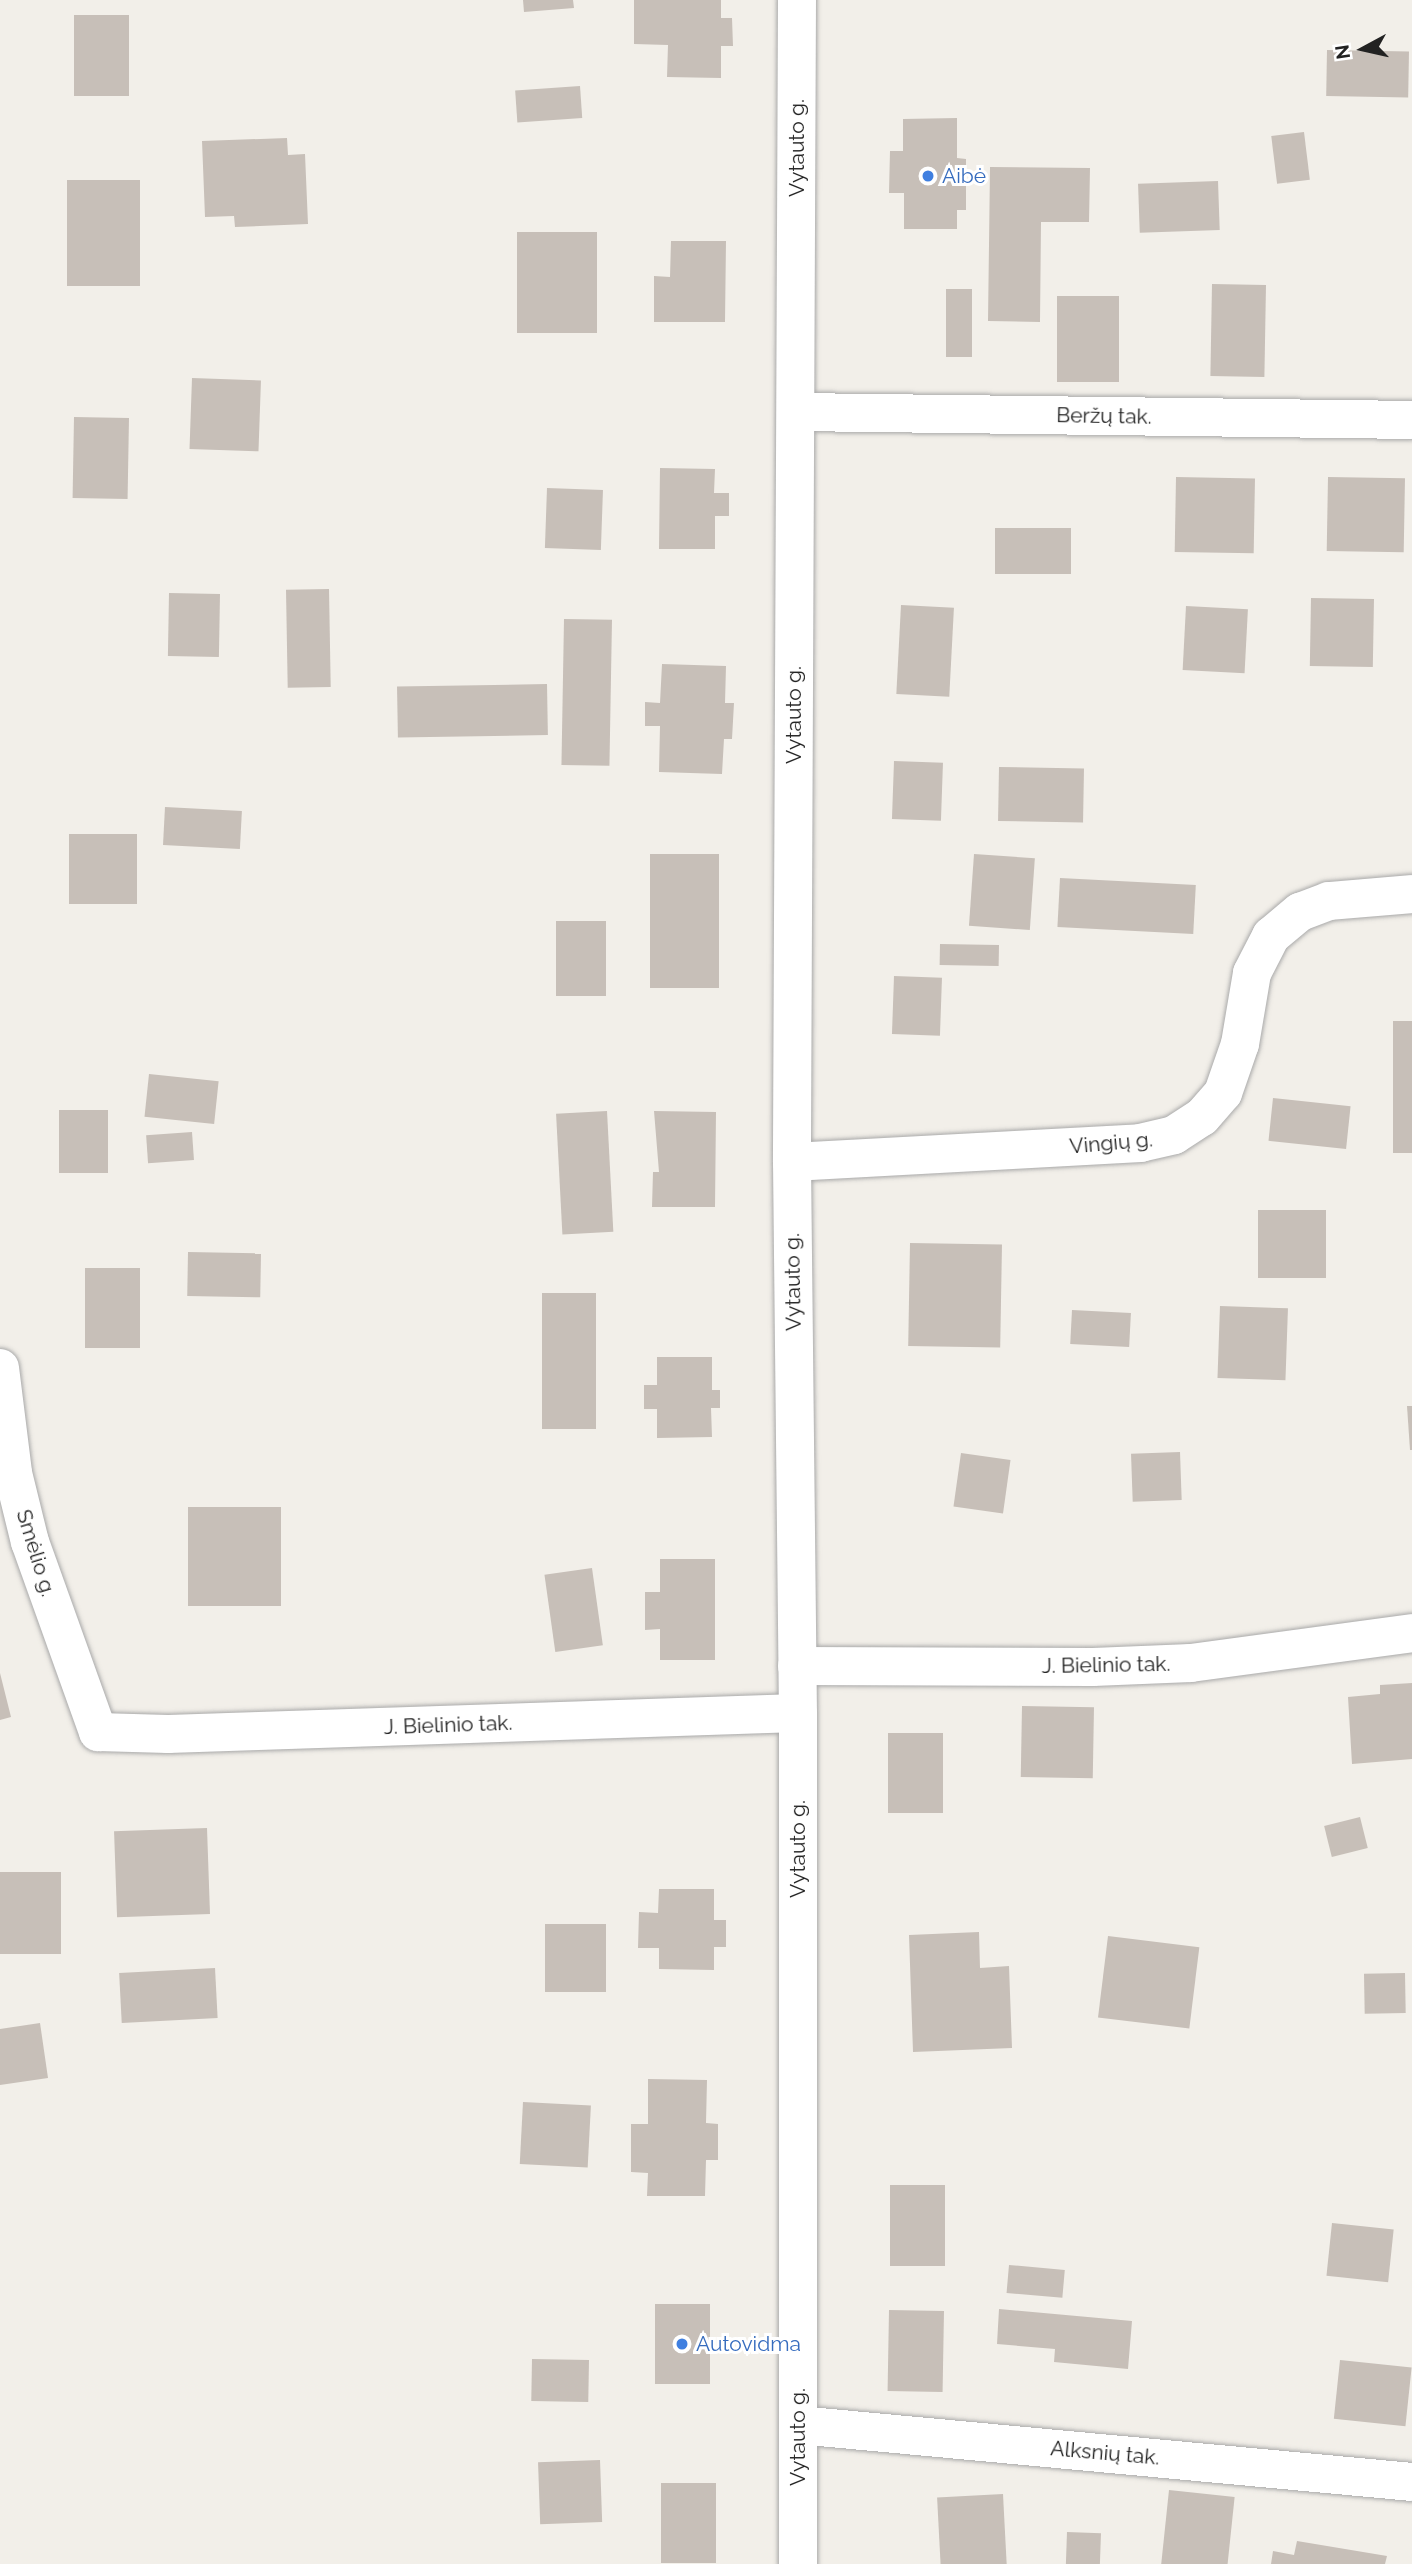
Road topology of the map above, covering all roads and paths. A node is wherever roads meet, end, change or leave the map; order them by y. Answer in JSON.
{"nodes":[{"id":1,"x":797,"y":0,"type":"edge"},
{"id":2,"x":796,"y":412,"type":"junction"},
{"id":3,"x":1412,"y":420,"type":"edge"},
{"id":4,"x":1412,"y":894,"type":"edge"},
{"id":5,"x":792,"y":1162,"type":"junction"},
{"id":6,"x":0,"y":1368,"type":"edge"},
{"id":7,"x":1412,"y":1633,"type":"edge"},
{"id":8,"x":797,"y":1667,"type":"junction"},
{"id":9,"x":798,"y":1713,"type":"junction"},
{"id":10,"x":98,"y":1732,"type":"joint"},
{"id":11,"x":798,"y":2425,"type":"junction"},
{"id":12,"x":1412,"y":2482,"type":"edge"},
{"id":13,"x":798,"y":2564,"type":"edge"}],
"edges":[{"from":1,"to":2,"type":"street","name":"Vytauto g."},
{"from":2,"to":3,"type":"street","name":"Beržų tak."},
{"from":2,"to":5,"type":"street","name":"Vytauto g."},
{"from":4,"to":5,"type":"street","name":"Vingių g."},
{"from":5,"to":8,"type":"street","name":"Vytauto g."},
{"from":6,"to":10,"type":"street","name":"Smėlio g."},
{"from":7,"to":8,"type":"street","name":"J. Bielinio tak."},
{"from":8,"to":9,"type":"street","name":"Vytauto g."},
{"from":9,"to":10,"type":"street","name":"J. Bielinio tak."},
{"from":9,"to":11,"type":"street","name":"Vytauto g."},
{"from":11,"to":12,"type":"street","name":"Alksnių tak."},
{"from":11,"to":13,"type":"street","name":"Vytauto g."}]}
